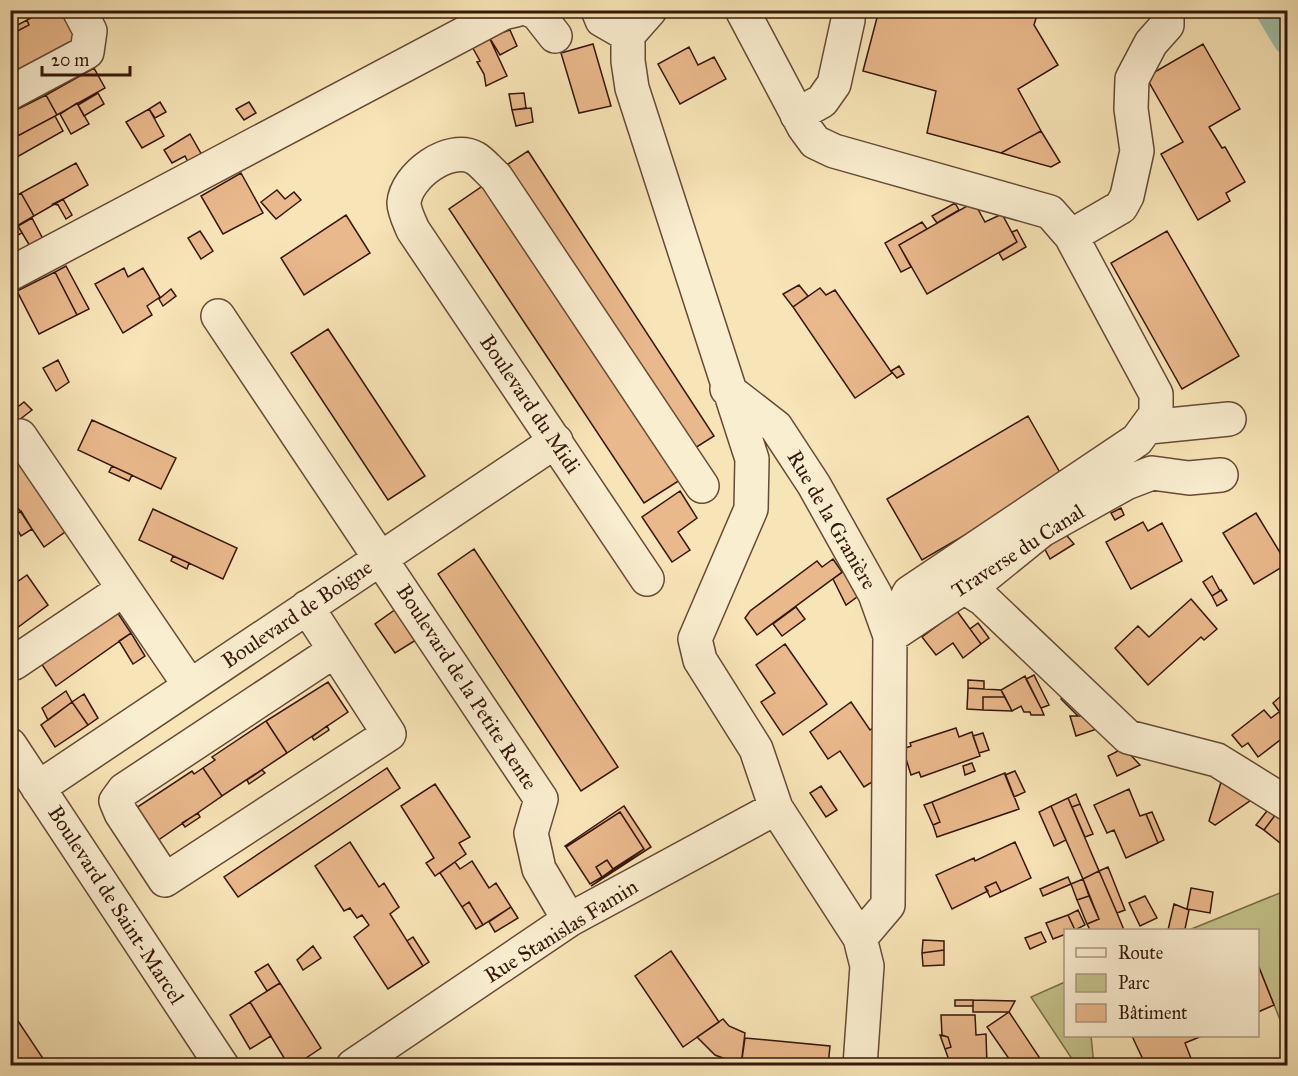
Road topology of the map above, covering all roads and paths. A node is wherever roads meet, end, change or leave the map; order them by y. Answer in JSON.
{"nodes":[{"id":1,"x":79,"y":10,"type":"edge"},
{"id":2,"x":516,"y":10,"type":"edge"},
{"id":3,"x":530,"y":10,"type":"edge"},
{"id":4,"x":598,"y":10,"type":"edge"},
{"id":5,"x":650,"y":10,"type":"edge"},
{"id":6,"x":742,"y":10,"type":"edge"},
{"id":7,"x":1167,"y":10,"type":"edge"},
{"id":8,"x":849,"y":20,"type":"dead end"},
{"id":9,"x":628,"y":35,"type":"junction"},
{"id":10,"x":555,"y":36,"type":"dead end"},
{"id":11,"x":10,"y":93,"type":"edge"},
{"id":12,"x":798,"y":115,"type":"junction"},
{"id":13,"x":1071,"y":236,"type":"junction"},
{"id":14,"x":10,"y":274,"type":"edge"},
{"id":15,"x":218,"y":316,"type":"dead end"},
{"id":16,"x":728,"y":389,"type":"junction"},
{"id":17,"x":1229,"y":419,"type":"dead end"},
{"id":18,"x":1149,"y":427,"type":"junction"},
{"id":19,"x":20,"y":436,"type":"dead end"},
{"id":20,"x":556,"y":441,"type":"junction"},
{"id":21,"x":1221,"y":475,"type":"dead end"},
{"id":22,"x":702,"y":486,"type":"dead end"},
{"id":23,"x":382,"y":558,"type":"junction"},
{"id":24,"x":647,"y":579,"type":"dead end"},
{"id":25,"x":964,"y":586,"type":"junction"},
{"id":26,"x":124,"y":589,"type":"junction"},
{"id":27,"x":307,"y":607,"type":"junction"},
{"id":28,"x":890,"y":636,"type":"junction"},
{"id":29,"x":334,"y":651,"type":"junction"},
{"id":30,"x":14,"y":663,"type":"dead end"},
{"id":31,"x":190,"y":686,"type":"junction"},
{"id":32,"x":10,"y":745,"type":"edge"},
{"id":33,"x":38,"y":788,"type":"junction"},
{"id":34,"x":1287,"y":804,"type":"edge"},
{"id":35,"x":776,"y":808,"type":"junction"},
{"id":36,"x":569,"y":920,"type":"junction"},
{"id":37,"x":860,"y":938,"type":"junction"},
{"id":38,"x":222,"y":1065,"type":"edge"},
{"id":39,"x":353,"y":1065,"type":"edge"},
{"id":40,"x":860,"y":1065,"type":"edge"}],
"edges":[{"from":1,"to":11,"type":"street"},
{"from":2,"to":14,"type":"street"},
{"from":3,"to":10,"type":"street"},
{"from":4,"to":9,"type":"street"},
{"from":5,"to":9,"type":"street"},
{"from":6,"to":12,"type":"street"},
{"from":7,"to":13,"type":"street"},
{"from":8,"to":12,"type":"street"},
{"from":9,"to":16,"type":"street"},
{"from":12,"to":13,"type":"street"},
{"from":13,"to":18,"type":"street"},
{"from":15,"to":23,"type":"street","name":"Boulevard de la Petite Rente"},
{"from":16,"to":28,"type":"street","name":"Rue de la Granière"},
{"from":16,"to":35,"type":"street"},
{"from":17,"to":18,"type":"street"},
{"from":18,"to":28,"type":"street"},
{"from":19,"to":26,"type":"street"},
{"from":20,"to":22,"type":"street","name":"Boulevard du Midi"},
{"from":20,"to":23,"type":"street","name":"Boulevard de Boigne"},
{"from":20,"to":24,"type":"street","name":"Boulevard du Midi"},
{"from":21,"to":25,"type":"street","name":"Traverse du Canal"},
{"from":23,"to":27,"type":"street","name":"Boulevard de Boigne"},
{"from":23,"to":36,"type":"street","name":"Boulevard de la Petite Rente"},
{"from":25,"to":28,"type":"street","name":"Traverse du Canal"},
{"from":25,"to":34,"type":"street"},
{"from":26,"to":30,"type":"street"},
{"from":26,"to":31,"type":"street"},
{"from":27,"to":29,"type":"street"},
{"from":27,"to":31,"type":"street","name":"Boulevard de Boigne"},
{"from":28,"to":37,"type":"street","name":"Rue de la Granière"},
{"from":29,"to":29,"type":"street"},
{"from":31,"to":33,"type":"street","name":"Boulevard de Boigne"},
{"from":32,"to":33,"type":"street","name":"Boulevard de Saint-Marcel"},
{"from":33,"to":38,"type":"street","name":"Boulevard de Saint-Marcel"},
{"from":35,"to":36,"type":"street","name":"Rue Stanislas Famin"},
{"from":35,"to":37,"type":"street"},
{"from":36,"to":39,"type":"street","name":"Rue Stanislas Famin"},
{"from":37,"to":40,"type":"street"}]}
